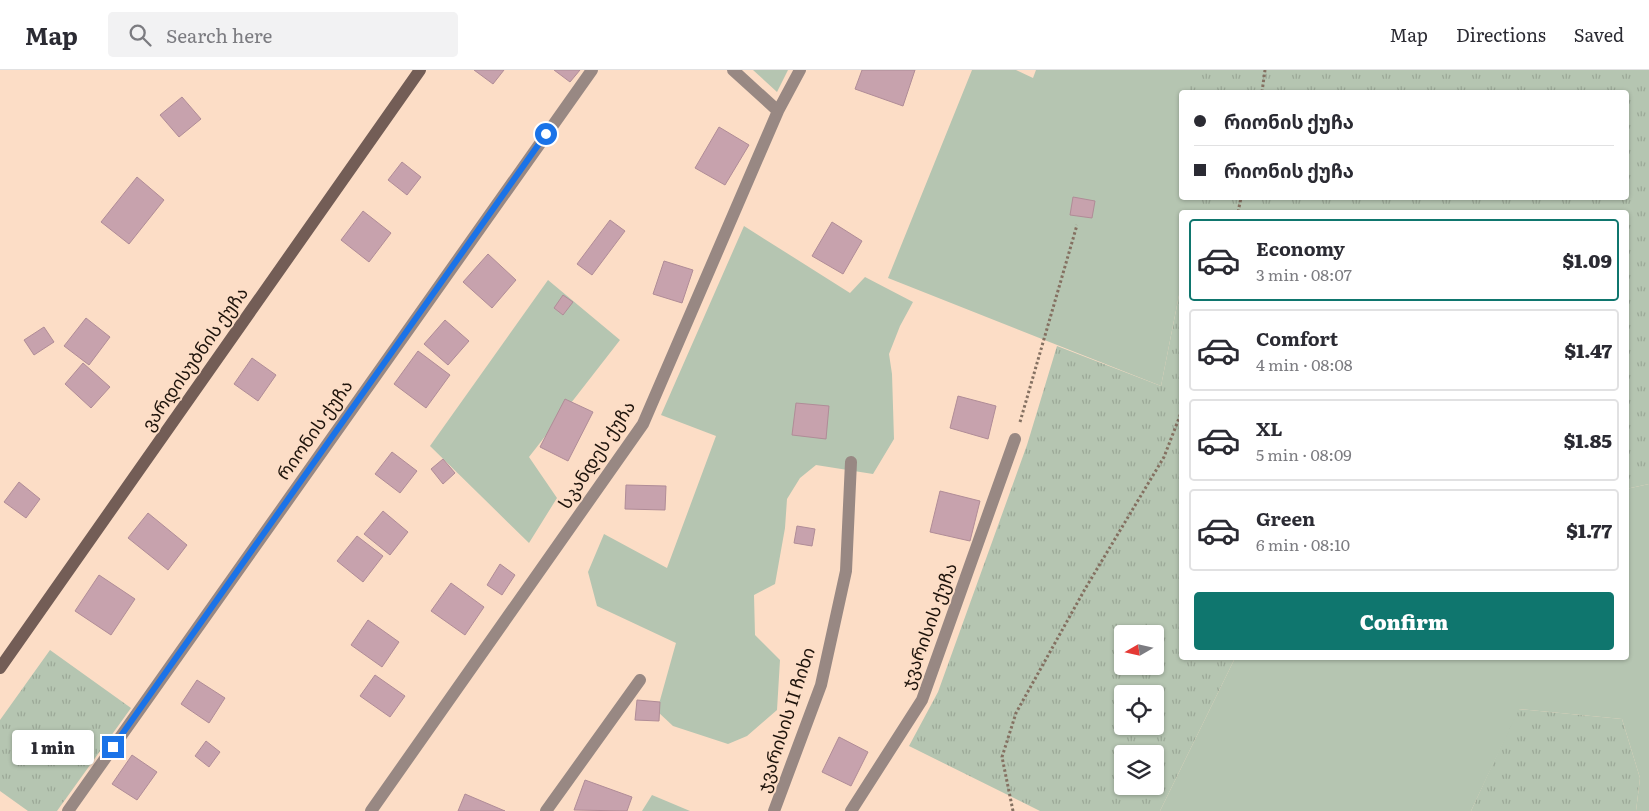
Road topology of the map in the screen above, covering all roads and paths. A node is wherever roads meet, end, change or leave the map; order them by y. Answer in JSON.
{"nodes":[{"id":1,"x":420,"y":70,"type":"edge"},
{"id":2,"x":592,"y":70,"type":"edge"},
{"id":3,"x":733,"y":70,"type":"edge"},
{"id":4,"x":800,"y":70,"type":"edge"},
{"id":5,"x":1265,"y":70,"type":"edge"},
{"id":6,"x":1262,"y":90,"type":"edge"},
{"id":7,"x":778,"y":111,"type":"junction"},
{"id":8,"x":1077,"y":225,"type":"dead end"},
{"id":9,"x":1179,"y":418,"type":"edge"},
{"id":10,"x":1015,"y":439,"type":"joint"},
{"id":11,"x":851,"y":462,"type":"dead end"},
{"id":12,"x":0,"y":668,"type":"edge"},
{"id":13,"x":640,"y":680,"type":"dead end"},
{"id":14,"x":68,"y":811,"type":"edge"},
{"id":15,"x":371,"y":811,"type":"edge"},
{"id":16,"x":546,"y":811,"type":"edge"},
{"id":17,"x":774,"y":811,"type":"edge"},
{"id":18,"x":851,"y":811,"type":"edge"},
{"id":19,"x":1013,"y":811,"type":"edge"}],
"edges":[{"from":1,"to":12,"type":"street","name":"ვარდისუბნის ქუჩა"},
{"from":2,"to":14,"type":"street","name":"რიონის ქუჩა"},
{"from":3,"to":7,"type":"street"},
{"from":4,"to":7,"type":"street","name":"სკანდეს ქუჩა"},
{"from":5,"to":6,"type":"path"},
{"from":7,"to":15,"type":"street","name":"სკანდეს ქუჩა"},
{"from":8,"to":10,"type":"path"},
{"from":9,"to":19,"type":"path"},
{"from":10,"to":18,"type":"street","name":"ჯვარისის ქუჩა"},
{"from":11,"to":17,"type":"street","name":"ჯვარისის II ჩიხი"},
{"from":13,"to":16,"type":"street"}]}
